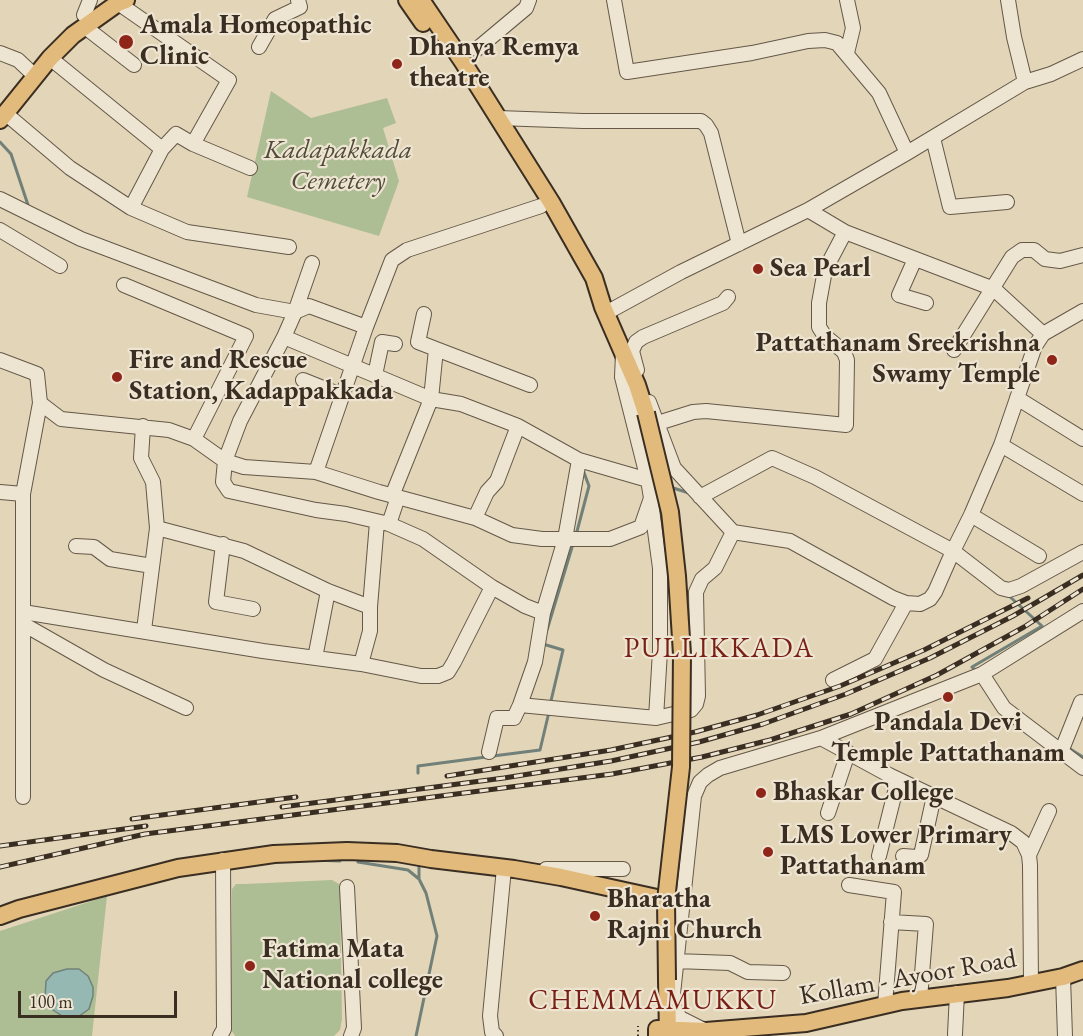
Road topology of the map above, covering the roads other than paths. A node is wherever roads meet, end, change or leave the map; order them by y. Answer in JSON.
{"nodes":[{"id":1,"x":298,"y":0,"type":"edge"},
{"id":2,"x":407,"y":0,"type":"edge"},
{"id":3,"x":421,"y":0,"type":"edge"},
{"id":4,"x":529,"y":0,"type":"edge"},
{"id":5,"x":614,"y":0,"type":"edge"},
{"id":6,"x":847,"y":0,"type":"edge"},
{"id":7,"x":1008,"y":0,"type":"edge"},
{"id":8,"x":116,"y":1,"type":"edge"},
{"id":9,"x":83,"y":19,"type":"edge"},
{"id":10,"x":259,"y":47,"type":"dead end"},
{"id":11,"x":477,"y":49,"type":"dead end"},
{"id":12,"x":0,"y":53,"type":"edge"},
{"id":13,"x":847,"y":53,"type":"junction"},
{"id":14,"x":50,"y":58,"type":"junction"},
{"id":15,"x":1083,"y":59,"type":"edge"},
{"id":16,"x":134,"y":65,"type":"dead end"},
{"id":17,"x":35,"y":76,"type":"junction"},
{"id":18,"x":1026,"y":82,"type":"junction"},
{"id":19,"x":3,"y":116,"type":"edge"},
{"id":20,"x":498,"y":118,"type":"junction"},
{"id":21,"x":933,"y":138,"type":"junction"},
{"id":22,"x":193,"y":144,"type":"junction"},
{"id":23,"x":162,"y":148,"type":"junction"},
{"id":24,"x":907,"y":153,"type":"junction"},
{"id":25,"x":250,"y":168,"type":"dead end"},
{"id":26,"x":0,"y":199,"type":"edge"},
{"id":27,"x":1007,"y":202,"type":"dead end"},
{"id":28,"x":541,"y":206,"type":"junction"},
{"id":29,"x":131,"y":208,"type":"junction"},
{"id":30,"x":808,"y":210,"type":"junction"},
{"id":31,"x":0,"y":230,"type":"edge"},
{"id":32,"x":845,"y":232,"type":"junction"},
{"id":33,"x":739,"y":244,"type":"junction"},
{"id":34,"x":289,"y":247,"type":"dead end"},
{"id":35,"x":1083,"y":255,"type":"edge"},
{"id":36,"x":915,"y":260,"type":"junction"},
{"id":37,"x":312,"y":263,"type":"dead end"},
{"id":38,"x":60,"y":266,"type":"dead end"},
{"id":39,"x":124,"y":285,"type":"dead end"},
{"id":40,"x":994,"y":289,"type":"junction"},
{"id":41,"x":728,"y":297,"type":"dead end"},
{"id":42,"x":926,"y":303,"type":"dead end"},
{"id":43,"x":605,"y":310,"type":"junction"},
{"id":44,"x":1083,"y":311,"type":"edge"},
{"id":45,"x":295,"y":312,"type":"junction"},
{"id":46,"x":424,"y":314,"type":"dead end"},
{"id":47,"x":366,"y":327,"type":"junction"},
{"id":48,"x":1042,"y":334,"type":"junction"},
{"id":49,"x":284,"y":337,"type":"junction"},
{"id":50,"x":395,"y":344,"type":"dead end"},
{"id":51,"x":625,"y":347,"type":"junction"},
{"id":52,"x":436,"y":349,"type":"junction"},
{"id":53,"x":954,"y":350,"type":"dead end"},
{"id":54,"x":0,"y":360,"type":"edge"},
{"id":55,"x":353,"y":365,"type":"junction"},
{"id":56,"x":375,"y":375,"type":"junction"},
{"id":57,"x":303,"y":380,"type":"dead end"},
{"id":58,"x":530,"y":385,"type":"dead end"},
{"id":59,"x":343,"y":396,"type":"junction"},
{"id":60,"x":1017,"y":398,"type":"junction"},
{"id":61,"x":431,"y":399,"type":"junction"},
{"id":62,"x":40,"y":403,"type":"junction"},
{"id":63,"x":652,"y":418,"type":"junction"},
{"id":64,"x":143,"y":426,"type":"junction"},
{"id":65,"x":518,"y":426,"type":"junction"},
{"id":66,"x":194,"y":439,"type":"junction"},
{"id":67,"x":1083,"y":439,"type":"edge"},
{"id":68,"x":1001,"y":445,"type":"junction"},
{"id":69,"x":579,"y":460,"type":"junction"},
{"id":70,"x":225,"y":461,"type":"junction"},
{"id":71,"x":316,"y":472,"type":"junction"},
{"id":72,"x":648,"y":480,"type":"junction"},
{"id":73,"x":0,"y":492,"type":"edge"},
{"id":74,"x":24,"y":494,"type":"junction"},
{"id":75,"x":1083,"y":494,"type":"edge"},
{"id":76,"x":395,"y":496,"type":"junction"},
{"id":77,"x":700,"y":496,"type":"junction"},
{"id":78,"x":651,"y":498,"type":"junction"},
{"id":79,"x":971,"y":515,"type":"junction"},
{"id":80,"x":475,"y":518,"type":"junction"},
{"id":81,"x":383,"y":523,"type":"junction"},
{"id":82,"x":157,"y":528,"type":"junction"},
{"id":83,"x":733,"y":532,"type":"junction"},
{"id":84,"x":565,"y":539,"type":"junction"},
{"id":85,"x":223,"y":544,"type":"junction"},
{"id":86,"x":76,"y":546,"type":"dead end"},
{"id":87,"x":953,"y":551,"type":"junction"},
{"id":88,"x":1083,"y":552,"type":"edge"},
{"id":89,"x":1039,"y":556,"type":"dead end"},
{"id":90,"x":152,"y":566,"type":"junction"},
{"id":91,"x":492,"y":587,"type":"junction"},
{"id":92,"x":328,"y":591,"type":"junction"},
{"id":93,"x":906,"y":603,"type":"junction"},
{"id":94,"x":370,"y":608,"type":"junction"},
{"id":95,"x":253,"y":609,"type":"dead end"},
{"id":96,"x":1083,"y":611,"type":"edge"},
{"id":97,"x":543,"y":614,"type":"junction"},
{"id":98,"x":23,"y":618,"type":"junction"},
{"id":99,"x":144,"y":630,"type":"junction"},
{"id":100,"x":315,"y":658,"type":"junction"},
{"id":101,"x":361,"y":664,"type":"junction"},
{"id":102,"x":982,"y":674,"type":"junction"},
{"id":103,"x":833,"y":680,"type":"dead end"},
{"id":104,"x":1082,"y":702,"type":"dead end"},
{"id":105,"x":519,"y":705,"type":"junction"},
{"id":106,"x":186,"y":708,"type":"dead end"},
{"id":107,"x":656,"y":718,"type":"junction"},
{"id":108,"x":821,"y":738,"type":"junction"},
{"id":109,"x":489,"y":752,"type":"dead end"},
{"id":110,"x":1061,"y":752,"type":"junction"},
{"id":111,"x":848,"y":753,"type":"junction"},
{"id":112,"x":1083,"y":768,"type":"edge"},
{"id":113,"x":898,"y":780,"type":"junction"},
{"id":114,"x":934,"y":796,"type":"junction"},
{"id":115,"x":23,"y":797,"type":"dead end"},
{"id":116,"x":1049,"y":811,"type":"dead end"},
{"id":117,"x":828,"y":813,"type":"dead end"},
{"id":118,"x":1029,"y":855,"type":"junction"},
{"id":119,"x":879,"y":856,"type":"dead end"},
{"id":120,"x":903,"y":856,"type":"dead end"},
{"id":121,"x":223,"y":860,"type":"junction"},
{"id":122,"x":509,"y":868,"type":"junction"},
{"id":123,"x":623,"y":869,"type":"dead end"},
{"id":124,"x":849,"y":885,"type":"dead end"},
{"id":125,"x":347,"y":887,"type":"dead end"},
{"id":126,"x":666,"y":900,"type":"junction"},
{"id":127,"x":0,"y":916,"type":"edge"},
{"id":128,"x":891,"y":922,"type":"junction"},
{"id":129,"x":676,"y":961,"type":"junction"},
{"id":130,"x":1083,"y":970,"type":"edge"},
{"id":131,"x":783,"y":973,"type":"dead end"},
{"id":132,"x":1063,"y":976,"type":"junction"},
{"id":133,"x":1030,"y":983,"type":"junction"},
{"id":134,"x":957,"y":993,"type":"junction"},
{"id":135,"x":920,"y":999,"type":"junction"},
{"id":136,"x":885,"y":1005,"type":"junction"},
{"id":137,"x":806,"y":1023,"type":"junction"},
{"id":138,"x":706,"y":1031,"type":"junction"},
{"id":139,"x":663,"y":1033,"type":"edge"},
{"id":140,"x":225,"y":1034,"type":"edge"},
{"id":141,"x":954,"y":1034,"type":"dead end"},
{"id":142,"x":495,"y":1035,"type":"edge"},
{"id":143,"x":351,"y":1036,"type":"edge"},
{"id":144,"x":741,"y":1036,"type":"edge"},
{"id":145,"x":1065,"y":1036,"type":"edge"}],
"edges":[{"from":1,"to":10,"type":"street"},
{"from":2,"to":28,"type":"main road"},
{"from":3,"to":20,"type":"main road"},
{"from":4,"to":11,"type":"street"},
{"from":5,"to":13,"type":"street"},
{"from":6,"to":13,"type":"street"},
{"from":7,"to":18,"type":"street"},
{"from":8,"to":9,"type":"main road"},
{"from":8,"to":22,"type":"street"},
{"from":9,"to":14,"type":"main road"},
{"from":9,"to":16,"type":"street"},
{"from":12,"to":17,"type":"street"},
{"from":13,"to":24,"type":"street"},
{"from":14,"to":17,"type":"main road"},
{"from":14,"to":23,"type":"street"},
{"from":15,"to":18,"type":"street"},
{"from":17,"to":19,"type":"main road"},
{"from":18,"to":21,"type":"street"},
{"from":19,"to":29,"type":"street"},
{"from":20,"to":33,"type":"street"},
{"from":20,"to":43,"type":"main road"},
{"from":21,"to":24,"type":"street"},
{"from":21,"to":27,"type":"street"},
{"from":22,"to":23,"type":"street"},
{"from":22,"to":25,"type":"street"},
{"from":23,"to":29,"type":"street"},
{"from":24,"to":30,"type":"street"},
{"from":26,"to":45,"type":"street"},
{"from":28,"to":43,"type":"main road"},
{"from":28,"to":47,"type":"street"},
{"from":29,"to":34,"type":"street"},
{"from":30,"to":32,"type":"street"},
{"from":30,"to":33,"type":"street"},
{"from":31,"to":38,"type":"street"},
{"from":32,"to":36,"type":"street"},
{"from":32,"to":63,"type":"street"},
{"from":33,"to":43,"type":"street"},
{"from":35,"to":40,"type":"street"},
{"from":36,"to":40,"type":"street"},
{"from":36,"to":42,"type":"street"},
{"from":37,"to":45,"type":"street"},
{"from":39,"to":66,"type":"street"},
{"from":40,"to":48,"type":"street"},
{"from":40,"to":53,"type":"street"},
{"from":41,"to":51,"type":"street"},
{"from":43,"to":51,"type":"main road"},
{"from":44,"to":48,"type":"street"},
{"from":45,"to":47,"type":"street"},
{"from":45,"to":49,"type":"street"},
{"from":46,"to":52,"type":"street"},
{"from":47,"to":55,"type":"street"},
{"from":48,"to":60,"type":"street"},
{"from":49,"to":55,"type":"street"},
{"from":49,"to":70,"type":"street"},
{"from":50,"to":56,"type":"street"},
{"from":51,"to":63,"type":"main road"},
{"from":51,"to":72,"type":"street"},
{"from":52,"to":58,"type":"street"},
{"from":52,"to":61,"type":"street"},
{"from":54,"to":62,"type":"street"},
{"from":55,"to":56,"type":"street"},
{"from":55,"to":59,"type":"street"},
{"from":56,"to":61,"type":"street"},
{"from":57,"to":59,"type":"street"},
{"from":59,"to":71,"type":"street"},
{"from":60,"to":67,"type":"street"},
{"from":60,"to":68,"type":"street"},
{"from":61,"to":65,"type":"street"},
{"from":61,"to":76,"type":"street"},
{"from":62,"to":64,"type":"street"},
{"from":62,"to":74,"type":"street"},
{"from":63,"to":77,"type":"street"},
{"from":63,"to":126,"type":"main road","bridge":true},
{"from":64,"to":66,"type":"street"},
{"from":64,"to":82,"type":"street"},
{"from":65,"to":69,"type":"street"},
{"from":65,"to":80,"type":"street"},
{"from":66,"to":70,"type":"street"},
{"from":68,"to":75,"type":"street"},
{"from":68,"to":79,"type":"street"},
{"from":69,"to":72,"type":"street"},
{"from":69,"to":84,"type":"street"},
{"from":70,"to":71,"type":"street"},
{"from":70,"to":81,"type":"street"},
{"from":71,"to":76,"type":"street"},
{"from":72,"to":78,"type":"street"},
{"from":73,"to":74,"type":"street"},
{"from":74,"to":98,"type":"street"},
{"from":76,"to":80,"type":"street"},
{"from":76,"to":81,"type":"street"},
{"from":77,"to":83,"type":"street"},
{"from":77,"to":87,"type":"street"},
{"from":78,"to":84,"type":"street"},
{"from":78,"to":107,"type":"street"},
{"from":79,"to":87,"type":"street"},
{"from":79,"to":89,"type":"street"},
{"from":80,"to":84,"type":"street"},
{"from":81,"to":91,"type":"street"},
{"from":81,"to":94,"type":"street"},
{"from":82,"to":85,"type":"street"},
{"from":82,"to":90,"type":"street"},
{"from":83,"to":93,"type":"street"},
{"from":83,"to":107,"type":"street"},
{"from":84,"to":97,"type":"street"},
{"from":85,"to":92,"type":"street"},
{"from":85,"to":95,"type":"street"},
{"from":86,"to":90,"type":"street"},
{"from":87,"to":88,"type":"street"},
{"from":87,"to":93,"type":"street"},
{"from":90,"to":99,"type":"street"},
{"from":91,"to":97,"type":"street"},
{"from":91,"to":101,"type":"street"},
{"from":92,"to":94,"type":"street"},
{"from":92,"to":100,"type":"street"},
{"from":93,"to":103,"type":"street"},
{"from":94,"to":101,"type":"street"},
{"from":96,"to":102,"type":"street"},
{"from":97,"to":105,"type":"street"},
{"from":98,"to":99,"type":"street"},
{"from":98,"to":106,"type":"street"},
{"from":98,"to":115,"type":"street"},
{"from":99,"to":100,"type":"street"},
{"from":100,"to":101,"type":"street"},
{"from":102,"to":108,"type":"street"},
{"from":102,"to":110,"type":"street"},
{"from":104,"to":110,"type":"street"},
{"from":105,"to":107,"type":"street"},
{"from":105,"to":109,"type":"street"},
{"from":108,"to":111,"type":"street"},
{"from":108,"to":129,"type":"street"},
{"from":110,"to":112,"type":"street"},
{"from":111,"to":113,"type":"street"},
{"from":111,"to":117,"type":"street"},
{"from":113,"to":114,"type":"street"},
{"from":113,"to":119,"type":"street"},
{"from":114,"to":118,"type":"street"},
{"from":114,"to":120,"type":"street"},
{"from":116,"to":118,"type":"street"},
{"from":118,"to":133,"type":"street"},
{"from":121,"to":122,"type":"main road"},
{"from":121,"to":127,"type":"main road"},
{"from":121,"to":140,"type":"street"},
{"from":122,"to":123,"type":"street"},
{"from":122,"to":126,"type":"main road"},
{"from":122,"to":142,"type":"street"},
{"from":124,"to":128,"type":"street"},
{"from":125,"to":143,"type":"street"},
{"from":126,"to":139,"type":"main road","bridge":true},
{"from":128,"to":135,"type":"street"},
{"from":128,"to":136,"type":"street"},
{"from":129,"to":131,"type":"street"},
{"from":129,"to":138,"type":"street"},
{"from":130,"to":132,"type":"main road","name":"Kollam - Ayoor Road"},
{"from":132,"to":133,"type":"main road","name":"Kollam - Ayoor Road"},
{"from":132,"to":145,"type":"street"},
{"from":133,"to":134,"type":"main road","name":"Kollam - Ayoor Road"},
{"from":134,"to":135,"type":"main road","name":"Kollam - Ayoor Road"},
{"from":134,"to":141,"type":"street"},
{"from":135,"to":136,"type":"main road","name":"Kollam - Ayoor Road"},
{"from":136,"to":137,"type":"main road","name":"Kollam - Ayoor Road"},
{"from":137,"to":138,"type":"main road","name":"Kollam - Ayoor Road"},
{"from":137,"to":144,"type":"street"},
{"from":138,"to":139,"type":"main road","name":"Kollam - Ayoor Road"}]}
